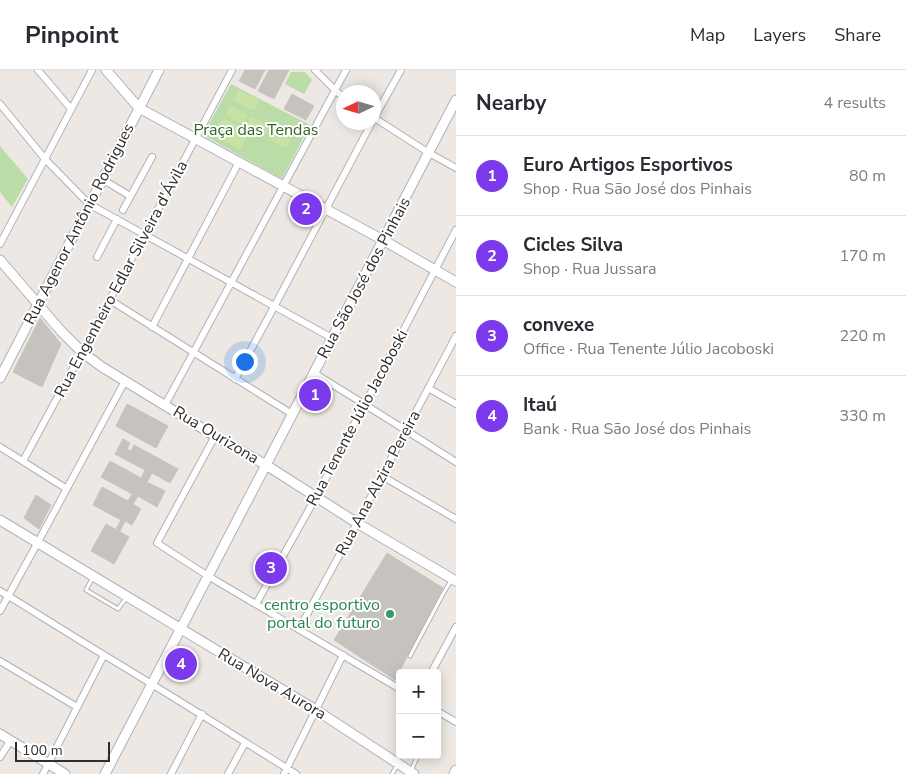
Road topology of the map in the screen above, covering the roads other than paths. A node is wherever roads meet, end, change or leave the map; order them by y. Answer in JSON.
{"nodes":[{"id":1,"x":38,"y":70,"type":"edge"},
{"id":2,"x":92,"y":70,"type":"edge"},
{"id":3,"x":106,"y":70,"type":"edge"},
{"id":4,"x":159,"y":70,"type":"edge"},
{"id":5,"x":232,"y":70,"type":"edge"},
{"id":6,"x":315,"y":70,"type":"edge"},
{"id":7,"x":346,"y":70,"type":"edge"},
{"id":8,"x":401,"y":70,"type":"edge"},
{"id":9,"x":335,"y":90,"type":"junction"},
{"id":10,"x":456,"y":100,"type":"edge"},
{"id":11,"x":0,"y":104,"type":"edge"},
{"id":12,"x":381,"y":105,"type":"edge"},
{"id":13,"x":140,"y":108,"type":"junction"},
{"id":14,"x":71,"y":109,"type":"junction"},
{"id":15,"x":381,"y":124,"type":"edge"},
{"id":16,"x":367,"y":130,"type":"edge"},
{"id":17,"x":196,"y":139,"type":"junction"},
{"id":18,"x":429,"y":152,"type":"junction"},
{"id":19,"x":152,"y":157,"type":"dead end"},
{"id":20,"x":45,"y":159,"type":"junction"},
{"id":21,"x":239,"y":162,"type":"junction"},
{"id":22,"x":456,"y":168,"type":"edge"},
{"id":23,"x":102,"y":179,"type":"junction"},
{"id":24,"x":283,"y":186,"type":"junction"},
{"id":25,"x":130,"y":196,"type":"junction"},
{"id":26,"x":89,"y":204,"type":"junction"},
{"id":27,"x":123,"y":210,"type":"dead end"},
{"id":28,"x":326,"y":210,"type":"junction"},
{"id":29,"x":117,"y":219,"type":"junction"},
{"id":30,"x":456,"y":230,"type":"edge"},
{"id":31,"x":144,"y":235,"type":"junction"},
{"id":32,"x":383,"y":240,"type":"junction"},
{"id":33,"x":0,"y":244,"type":"edge"},
{"id":34,"x":97,"y":257,"type":"dead end"},
{"id":35,"x":188,"y":259,"type":"junction"},
{"id":36,"x":0,"y":260,"type":"edge"},
{"id":37,"x":435,"y":270,"type":"junction"},
{"id":38,"x":456,"y":282,"type":"edge"},
{"id":39,"x":231,"y":283,"type":"junction"},
{"id":40,"x":110,"y":300,"type":"junction"},
{"id":41,"x":37,"y":304,"type":"junction"},
{"id":42,"x":274,"y":307,"type":"junction"},
{"id":43,"x":152,"y":327,"type":"junction"},
{"id":44,"x":456,"y":336,"type":"edge"},
{"id":45,"x":332,"y":338,"type":"junction"},
{"id":46,"x":454,"y":345,"type":"edge"},
{"id":47,"x":82,"y":352,"type":"junction"},
{"id":48,"x":194,"y":353,"type":"junction"},
{"id":49,"x":314,"y":373,"type":"junction"},
{"id":50,"x":0,"y":378,"type":"edge"},
{"id":51,"x":235,"y":378,"type":"junction"},
{"id":52,"x":125,"y":381,"type":"junction"},
{"id":53,"x":428,"y":388,"type":"junction"},
{"id":54,"x":364,"y":404,"type":"junction"},
{"id":55,"x":456,"y":404,"type":"edge"},
{"id":56,"x":165,"y":405,"type":"junction"},
{"id":57,"x":292,"y":414,"type":"junction"},
{"id":58,"x":405,"y":430,"type":"junction"},
{"id":59,"x":215,"y":436,"type":"junction"},
{"id":60,"x":0,"y":447,"type":"edge"},
{"id":61,"x":23,"y":461,"type":"junction"},
{"id":62,"x":456,"y":462,"type":"edge"},
{"id":63,"x":266,"y":465,"type":"junction"},
{"id":64,"x":382,"y":476,"type":"junction"},
{"id":65,"x":67,"y":489,"type":"junction"},
{"id":66,"x":316,"y":497,"type":"junction"},
{"id":67,"x":456,"y":519,"type":"edge"},
{"id":68,"x":0,"y":520,"type":"edge"},
{"id":69,"x":358,"y":523,"type":"junction"},
{"id":70,"x":38,"y":542,"type":"junction"},
{"id":71,"x":93,"y":576,"type":"junction"},
{"id":72,"x":208,"y":576,"type":"junction"},
{"id":73,"x":454,"y":579,"type":"edge"},
{"id":74,"x":0,"y":591,"type":"edge"},
{"id":75,"x":8,"y":596,"type":"junction"},
{"id":76,"x":127,"y":597,"type":"junction"},
{"id":77,"x":256,"y":604,"type":"junction"},
{"id":78,"x":0,"y":611,"type":"edge"},
{"id":79,"x":456,"y":627,"type":"edge"},
{"id":80,"x":180,"y":629,"type":"junction"},
{"id":81,"x":299,"y":629,"type":"junction"},
{"id":82,"x":104,"y":655,"type":"junction"},
{"id":83,"x":343,"y":656,"type":"junction"},
{"id":84,"x":410,"y":656,"type":"dead end"},
{"id":85,"x":0,"y":661,"type":"edge"},
{"id":86,"x":433,"y":669,"type":"edge"},
{"id":87,"x":152,"y":683,"type":"junction"},
{"id":88,"x":396,"y":687,"type":"edge"},
{"id":89,"x":77,"y":707,"type":"junction"},
{"id":90,"x":316,"y":710,"type":"junction"},
{"id":91,"x":441,"y":713,"type":"edge"},
{"id":92,"x":202,"y":714,"type":"junction"},
{"id":93,"x":456,"y":722,"type":"edge"},
{"id":94,"x":0,"y":734,"type":"edge"},
{"id":95,"x":10,"y":740,"type":"junction"},
{"id":96,"x":245,"y":743,"type":"junction"},
{"id":97,"x":0,"y":757,"type":"edge"},
{"id":98,"x":417,"y":759,"type":"edge"},
{"id":99,"x":398,"y":763,"type":"junction"},
{"id":100,"x":48,"y":764,"type":"junction"},
{"id":101,"x":456,"y":770,"type":"edge"},
{"id":102,"x":286,"y":771,"type":"edge"},
{"id":103,"x":413,"y":773,"type":"edge"},
{"id":104,"x":43,"y":774,"type":"edge"},
{"id":105,"x":65,"y":774,"type":"edge"},
{"id":106,"x":105,"y":774,"type":"edge"},
{"id":107,"x":171,"y":774,"type":"edge"},
{"id":108,"x":228,"y":774,"type":"edge"},
{"id":109,"x":296,"y":774,"type":"edge"},
{"id":110,"x":392,"y":774,"type":"edge"},
{"id":111,"x":454,"y":774,"type":"edge"}],
"edges":[{"from":1,"to":14,"type":"street"},
{"from":2,"to":14,"type":"street"},
{"from":3,"to":13,"type":"street"},
{"from":4,"to":13,"type":"street","name":"Rua Agenor Antônio Rodrigues"},
{"from":5,"to":17,"type":"street","name":"Rua Engenheiro Edlar Silveira d'Ávila"},
{"from":6,"to":9,"type":"street"},
{"from":7,"to":9,"type":"street"},
{"from":8,"to":12,"type":"street"},
{"from":9,"to":24,"type":"street"},
{"from":10,"to":18,"type":"street","name":"Rua São José dos Pinhais"},
{"from":11,"to":20,"type":"street"},
{"from":13,"to":17,"type":"street"},
{"from":13,"to":23,"type":"street","name":"Rua Agenor Antônio Rodrigues"},
{"from":14,"to":20,"type":"street"},
{"from":15,"to":18,"type":"street"},
{"from":16,"to":28,"type":"street"},
{"from":17,"to":21,"type":"street"},
{"from":17,"to":31,"type":"street","name":"Rua Engenheiro Edlar Silveira d'Ávila"},
{"from":18,"to":22,"type":"street"},
{"from":18,"to":32,"type":"street","name":"Rua São José dos Pinhais"},
{"from":19,"to":25,"type":"street"},
{"from":20,"to":26,"type":"street"},
{"from":20,"to":33,"type":"street"},
{"from":21,"to":24,"type":"street"},
{"from":21,"to":35,"type":"street"},
{"from":23,"to":25,"type":"street"},
{"from":23,"to":26,"type":"street","name":"Rua Agenor Antônio Rodrigues"},
{"from":24,"to":28,"type":"street"},
{"from":24,"to":39,"type":"street"},
{"from":25,"to":27,"type":"street"},
{"from":26,"to":29,"type":"street"},
{"from":26,"to":41,"type":"street","name":"Rua Agenor Antônio Rodrigues"},
{"from":28,"to":32,"type":"street"},
{"from":28,"to":42,"type":"street"},
{"from":29,"to":31,"type":"street"},
{"from":29,"to":34,"type":"street"},
{"from":30,"to":37,"type":"street","name":"Rua Tenente Júlio Jacoboski"},
{"from":31,"to":35,"type":"street"},
{"from":31,"to":40,"type":"street","name":"Rua Engenheiro Edlar Silveira d'Ávila"},
{"from":32,"to":37,"type":"street"},
{"from":32,"to":45,"type":"street","name":"Rua São José dos Pinhais"},
{"from":35,"to":39,"type":"street"},
{"from":35,"to":43,"type":"street"},
{"from":36,"to":41,"type":"street","name":"Rua Ourizona"},
{"from":37,"to":38,"type":"street"},
{"from":37,"to":54,"type":"street","name":"Rua Tenente Júlio Jacoboski"},
{"from":39,"to":42,"type":"street"},
{"from":39,"to":48,"type":"street"},
{"from":40,"to":43,"type":"street"},
{"from":40,"to":47,"type":"street","name":"Rua Engenheiro Edlar Silveira d'Ávila"},
{"from":41,"to":47,"type":"street","name":"Rua Ourizona"},
{"from":41,"to":50,"type":"street","name":"Rua Agenor Antônio Rodrigues"},
{"from":42,"to":45,"type":"street"},
{"from":42,"to":51,"type":"street"},
{"from":43,"to":48,"type":"street"},
{"from":44,"to":46,"type":"street","name":"Rua Ana Alzira Pereira"},
{"from":45,"to":49,"type":"street","name":"Rua São José dos Pinhais"},
{"from":46,"to":53,"type":"street","name":"Rua Ana Alzira Pereira"},
{"from":47,"to":52,"type":"street","name":"Rua Ourizona"},
{"from":47,"to":61,"type":"street","name":"Rua Engenheiro Edlar Silveira d'Ávila"},
{"from":48,"to":51,"type":"street"},
{"from":48,"to":56,"type":"street"},
{"from":49,"to":54,"type":"street"},
{"from":49,"to":57,"type":"street","name":"Rua São José dos Pinhais"},
{"from":51,"to":57,"type":"street"},
{"from":52,"to":56,"type":"street","name":"Rua Ourizona"},
{"from":52,"to":65,"type":"street"},
{"from":53,"to":55,"type":"street"},
{"from":53,"to":58,"type":"street","name":"Rua Ana Alzira Pereira"},
{"from":54,"to":58,"type":"street"},
{"from":54,"to":66,"type":"street","name":"Rua Tenente Júlio Jacoboski"},
{"from":56,"to":59,"type":"street","name":"Rua Ourizona"},
{"from":57,"to":63,"type":"street","name":"Rua São José dos Pinhais"},
{"from":58,"to":62,"type":"street"},
{"from":58,"to":64,"type":"street","name":"Rua Ana Alzira Pereira"},
{"from":59,"to":63,"type":"street","name":"Rua Ourizona"},
{"from":59,"to":72,"type":"street"},
{"from":60,"to":61,"type":"street"},
{"from":61,"to":65,"type":"street"},
{"from":63,"to":66,"type":"street","name":"Rua Ourizona"},
{"from":63,"to":72,"type":"street","name":"Rua São José dos Pinhais"},
{"from":64,"to":67,"type":"street"},
{"from":64,"to":69,"type":"street","name":"Rua Ana Alzira Pereira"},
{"from":65,"to":70,"type":"street"},
{"from":66,"to":69,"type":"street","name":"Rua Ourizona"},
{"from":66,"to":77,"type":"street","name":"Rua Tenente Júlio Jacoboski"},
{"from":68,"to":70,"type":"street","name":"Rua Nova Aurora"},
{"from":69,"to":73,"type":"street","name":"Rua Ourizona"},
{"from":69,"to":81,"type":"street","name":"Rua Ana Alzira Pereira"},
{"from":70,"to":71,"type":"street","name":"Rua Nova Aurora"},
{"from":70,"to":75,"type":"street"},
{"from":71,"to":76,"type":"street","name":"Rua Nova Aurora"},
{"from":71,"to":76,"type":"lane"},
{"from":72,"to":77,"type":"street"},
{"from":72,"to":80,"type":"street","name":"Rua São José dos Pinhais"},
{"from":73,"to":84,"type":"lane"},
{"from":74,"to":75,"type":"street"},
{"from":75,"to":78,"type":"street"},
{"from":75,"to":82,"type":"street"},
{"from":76,"to":80,"type":"street","name":"Rua Nova Aurora"},
{"from":77,"to":81,"type":"street"},
{"from":79,"to":86,"type":"street"},
{"from":80,"to":87,"type":"street","name":"Rua São José dos Pinhais"},
{"from":80,"to":90,"type":"street","name":"Rua Nova Aurora"},
{"from":81,"to":83,"type":"street"},
{"from":82,"to":87,"type":"street"},
{"from":82,"to":89,"type":"street"},
{"from":83,"to":88,"type":"street"},
{"from":83,"to":90,"type":"street"},
{"from":85,"to":89,"type":"street"},
{"from":87,"to":92,"type":"street"},
{"from":87,"to":106,"type":"street","name":"Rua São José dos Pinhais"},
{"from":89,"to":100,"type":"street"},
{"from":90,"to":99,"type":"street","name":"Rua Nova Aurora"},
{"from":90,"to":102,"type":"street"},
{"from":91,"to":93,"type":"street"},
{"from":92,"to":96,"type":"street"},
{"from":92,"to":107,"type":"street"},
{"from":94,"to":95,"type":"street"},
{"from":95,"to":97,"type":"street"},
{"from":95,"to":100,"type":"street"},
{"from":96,"to":102,"type":"street"},
{"from":96,"to":108,"type":"street"},
{"from":98,"to":103,"type":"lane"},
{"from":99,"to":103,"type":"street","name":"Rua Nova Aurora"},
{"from":99,"to":110,"type":"lane"},
{"from":100,"to":104,"type":"street"},
{"from":100,"to":105,"type":"street"},
{"from":101,"to":111,"type":"street"},
{"from":102,"to":109,"type":"street"}]}
